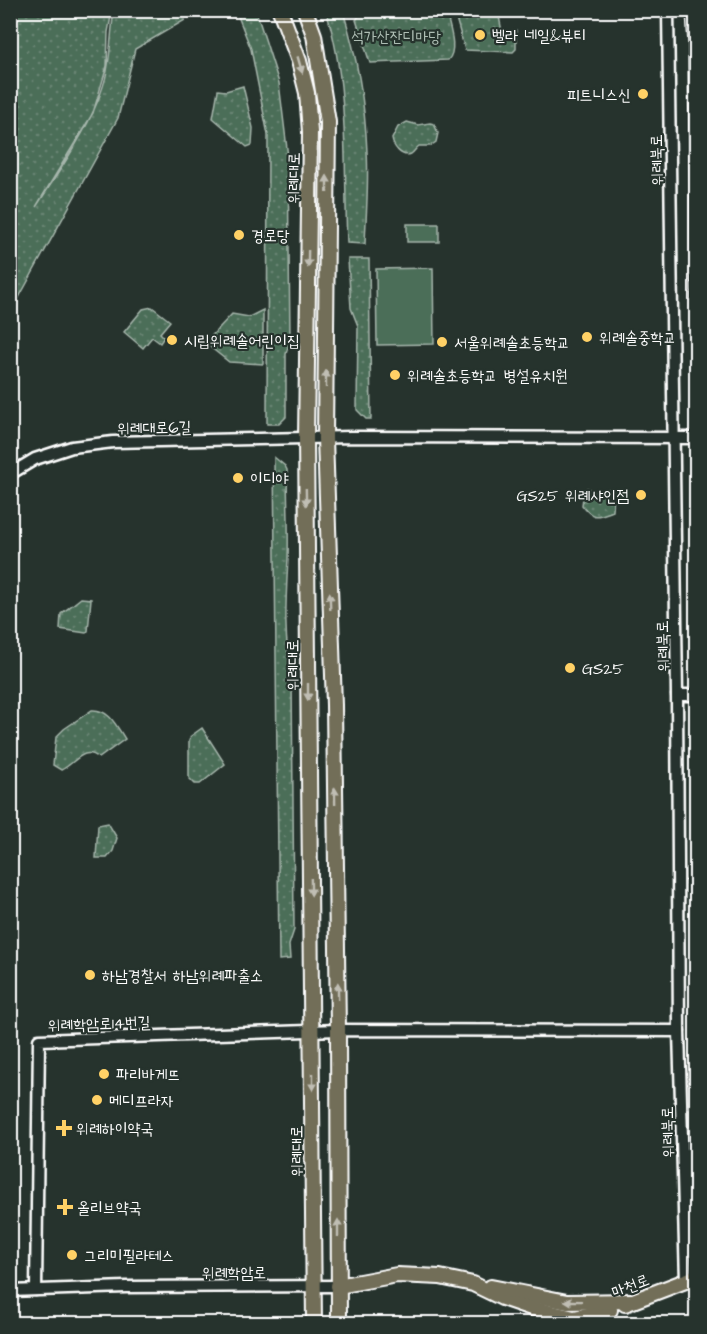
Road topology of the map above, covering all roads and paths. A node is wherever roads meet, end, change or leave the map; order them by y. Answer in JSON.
{"nodes":[{"id":1,"x":280,"y":10,"type":"edge"},
{"id":2,"x":305,"y":10,"type":"edge"},
{"id":3,"x":668,"y":10,"type":"edge"},
{"id":4,"x":306,"y":438,"type":"junction"},
{"id":5,"x":325,"y":438,"type":"junction"},
{"id":6,"x":674,"y":438,"type":"junction"},
{"id":7,"x":696,"y":438,"type":"edge"},
{"id":8,"x":10,"y":474,"type":"edge"},
{"id":9,"x":677,"y":695,"type":"junction"},
{"id":10,"x":696,"y":695,"type":"edge"},
{"id":11,"x":338,"y":1030,"type":"junction"},
{"id":12,"x":679,"y":1030,"type":"junction"},
{"id":13,"x":313,"y":1032,"type":"junction"},
{"id":14,"x":691,"y":1279,"type":"edge"},
{"id":15,"x":473,"y":1284,"type":"junction"},
{"id":16,"x":338,"y":1286,"type":"junction"},
{"id":17,"x":314,"y":1287,"type":"junction"},
{"id":18,"x":36,"y":1290,"type":"junction"},
{"id":19,"x":10,"y":1291,"type":"edge"},
{"id":20,"x":632,"y":1301,"type":"junction"},
{"id":21,"x":610,"y":1310,"type":"junction"},
{"id":22,"x":314,"y":1323,"type":"edge"},
{"id":23,"x":339,"y":1323,"type":"edge"},
{"id":24,"x":574,"y":1323,"type":"edge"}],
"edges":[{"from":1,"to":4,"type":"main road","name":"위례대로","one_way":true},
{"from":5,"to":2,"type":"main road","name":"위례대로","one_way":true},
{"from":3,"to":6,"type":"street","name":"위례북로"},
{"from":4,"to":5,"type":"street","name":"위례대로6길"},
{"from":4,"to":8,"type":"street","name":"위례대로6길"},
{"from":4,"to":13,"type":"main road","name":"위례대로","one_way":true},
{"from":5,"to":6,"type":"street","name":"위례대로6길"},
{"from":11,"to":5,"type":"main road","name":"위례대로","one_way":true},
{"from":6,"to":7,"type":"street","name":"위례대로6길"},
{"from":6,"to":9,"type":"street","name":"위례북로"},
{"from":9,"to":10,"type":"street"},
{"from":9,"to":12,"type":"street","name":"위례북로"},
{"from":11,"to":12,"type":"street","name":"위례학암로14번길"},
{"from":11,"to":13,"type":"street","name":"위례학암로14번길"},
{"from":16,"to":11,"type":"main road","name":"위례대로","one_way":true},
{"from":12,"to":14,"type":"street","name":"위례북로"},
{"from":13,"to":17,"type":"main road","name":"위례대로","one_way":true},
{"from":13,"to":18,"type":"street","name":"위례학암로14번길"},
{"from":14,"to":20,"type":"main road","name":"마천로"},
{"from":15,"to":16,"type":"main road"},
{"from":20,"to":15,"type":"main road","one_way":true},
{"from":15,"to":21,"type":"main road"},
{"from":16,"to":17,"type":"street","name":"위례학암로"},
{"from":16,"to":23,"type":"main road","name":"위례대로"},
{"from":17,"to":18,"type":"street","name":"위례학암로"},
{"from":17,"to":22,"type":"main road","name":"위례대로"},
{"from":18,"to":19,"type":"street","name":"위례학암로"},
{"from":20,"to":21,"type":"main road","name":"마천로"},
{"from":21,"to":24,"type":"main road","name":"마천로"}]}
